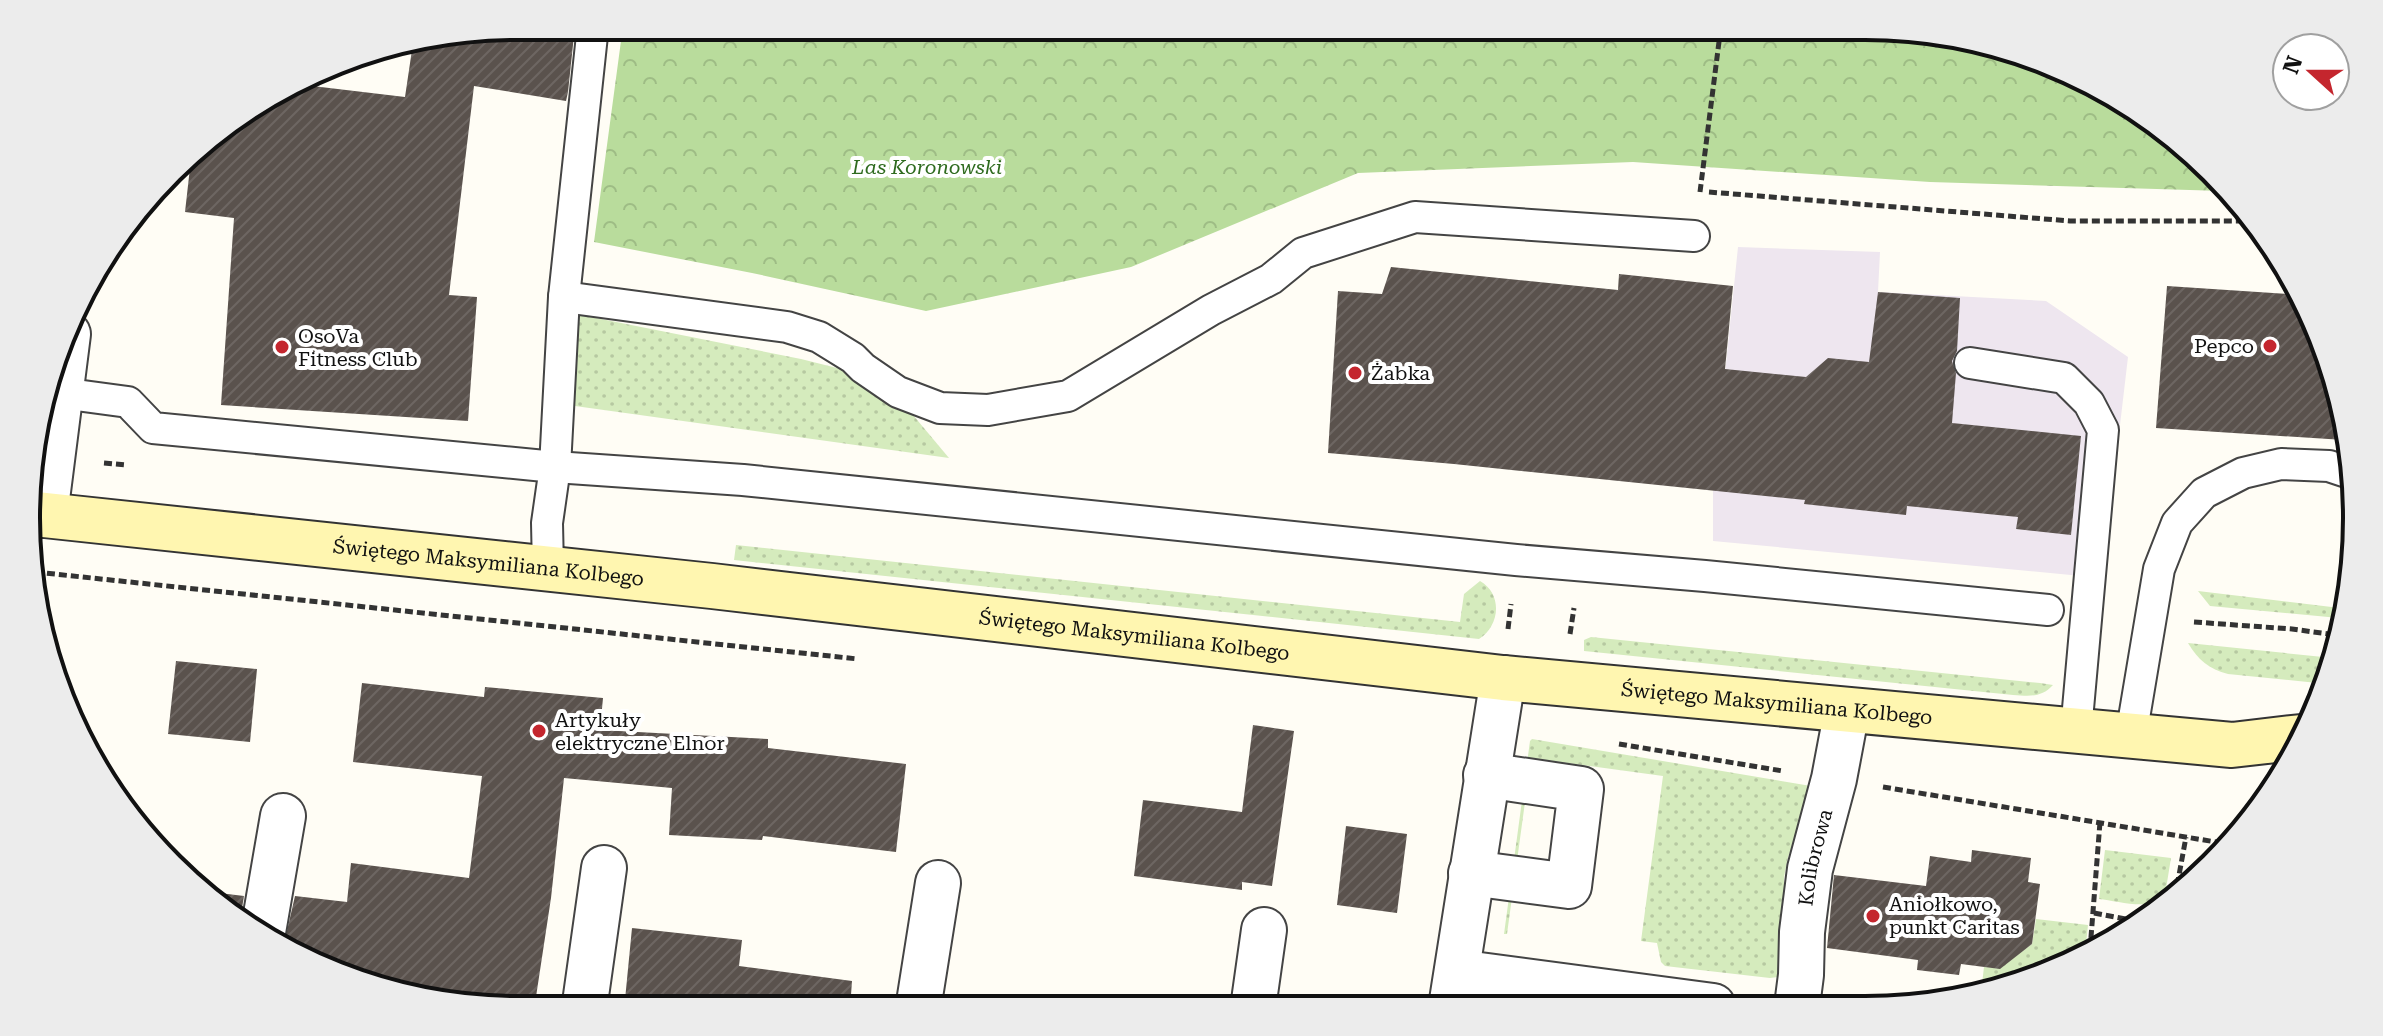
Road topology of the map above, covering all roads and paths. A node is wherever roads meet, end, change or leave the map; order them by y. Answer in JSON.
{"nodes":[{"id":1,"x":592,"y":40,"type":"edge"},
{"id":2,"x":1719,"y":40,"type":"edge"},
{"id":3,"x":1700,"y":191,"type":"junction"},
{"id":4,"x":2239,"y":221,"type":"edge"},
{"id":5,"x":1694,"y":236,"type":"joint"},
{"id":6,"x":564,"y":297,"type":"junction"},
{"id":7,"x":1970,"y":363,"type":"dead end"},
{"id":8,"x":64,"y":367,"type":"edge"},
{"id":9,"x":61,"y":393,"type":"junction"},
{"id":10,"x":555,"y":467,"type":"junction"},
{"id":11,"x":2340,"y":470,"type":"edge"},
{"id":12,"x":40,"y":515,"type":"edge"},
{"id":13,"x":1516,"y":560,"type":"junction"},
{"id":14,"x":548,"y":569,"type":"junction"},
{"id":15,"x":43,"y":573,"type":"edge"},
{"id":16,"x":2048,"y":610,"type":"dead end"},
{"id":17,"x":864,"y":659,"type":"dead end"},
{"id":18,"x":1503,"y":678,"type":"junction"},
{"id":19,"x":1847,"y":710,"type":"junction"},
{"id":20,"x":2076,"y":731,"type":"junction"},
{"id":21,"x":2131,"y":736,"type":"junction"},
{"id":22,"x":2289,"y":738,"type":"edge"},
{"id":23,"x":1617,"y":744,"type":"dead end"},
{"id":24,"x":2232,"y":745,"type":"junction"},
{"id":25,"x":2277,"y":760,"type":"edge"},
{"id":26,"x":1486,"y":775,"type":"junction"},
{"id":27,"x":1834,"y":779,"type":"junction"},
{"id":28,"x":283,"y":816,"type":"dead end"},
{"id":29,"x":2100,"y":822,"type":"junction"},
{"id":30,"x":2186,"y":837,"type":"junction"},
{"id":31,"x":2216,"y":842,"type":"edge"},
{"id":32,"x":604,"y":868,"type":"dead end"},
{"id":33,"x":1471,"y":873,"type":"junction"},
{"id":34,"x":2178,"y":878,"type":"edge"},
{"id":35,"x":938,"y":883,"type":"dead end"},
{"id":36,"x":2094,"y":913,"type":"junction"},
{"id":37,"x":2125,"y":919,"type":"edge"},
{"id":38,"x":265,"y":923,"type":"edge"},
{"id":39,"x":1264,"y":930,"type":"dead end"},
{"id":40,"x":2091,"y":939,"type":"edge"},
{"id":41,"x":1454,"y":990,"type":"edge"},
{"id":42,"x":586,"y":996,"type":"edge"},
{"id":43,"x":920,"y":996,"type":"edge"},
{"id":44,"x":1255,"y":996,"type":"edge"},
{"id":45,"x":1551,"y":996,"type":"edge"},
{"id":46,"x":1798,"y":996,"type":"edge"}],
"edges":[{"from":1,"to":6,"type":"lane"},
{"from":2,"to":3,"type":"path"},
{"from":3,"to":4,"type":"path"},
{"from":3,"to":5,"type":"path"},
{"from":5,"to":6,"type":"lane"},
{"from":6,"to":10,"type":"lane"},
{"from":7,"to":20,"type":"lane"},
{"from":8,"to":9,"type":"street"},
{"from":9,"to":10,"type":"lane"},
{"from":9,"to":12,"type":"street"},
{"from":10,"to":13,"type":"lane"},
{"from":10,"to":14,"type":"lane"},
{"from":11,"to":21,"type":"lane"},
{"from":12,"to":14,"type":"main road","name":"Świętego Maksymiliana Kolbego"},
{"from":13,"to":16,"type":"lane"},
{"from":13,"to":18,"type":"path"},
{"from":14,"to":18,"type":"main road","name":"Świętego Maksymiliana Kolbego"},
{"from":15,"to":17,"type":"path"},
{"from":18,"to":19,"type":"main road","name":"Świętego Maksymiliana Kolbego"},
{"from":18,"to":26,"type":"street"},
{"from":19,"to":20,"type":"main road","name":"Świętego Maksymiliana Kolbego"},
{"from":19,"to":27,"type":"street","name":"Kolibrowa"},
{"from":20,"to":21,"type":"main road","name":"Świętego Maksymiliana Kolbego"},
{"from":21,"to":24,"type":"main road","name":"Świętego Maksymiliana Kolbego"},
{"from":22,"to":24,"type":"main road","name":"Świętego Maksymiliana Kolbego"},
{"from":23,"to":27,"type":"path"},
{"from":24,"to":25,"type":"main road","name":"Świętego Maksymiliana Kolbego"},
{"from":26,"to":33,"type":"street"},
{"from":26,"to":33,"type":"street"},
{"from":27,"to":29,"type":"path"},
{"from":27,"to":46,"type":"street","name":"Kolibrowa"},
{"from":28,"to":38,"type":"street"},
{"from":29,"to":30,"type":"path"},
{"from":29,"to":36,"type":"path"},
{"from":30,"to":31,"type":"path"},
{"from":30,"to":34,"type":"path"},
{"from":32,"to":42,"type":"street"},
{"from":33,"to":41,"type":"street"},
{"from":35,"to":43,"type":"street"},
{"from":36,"to":37,"type":"path"},
{"from":36,"to":40,"type":"path"},
{"from":39,"to":44,"type":"street"},
{"from":41,"to":45,"type":"street"}]}
